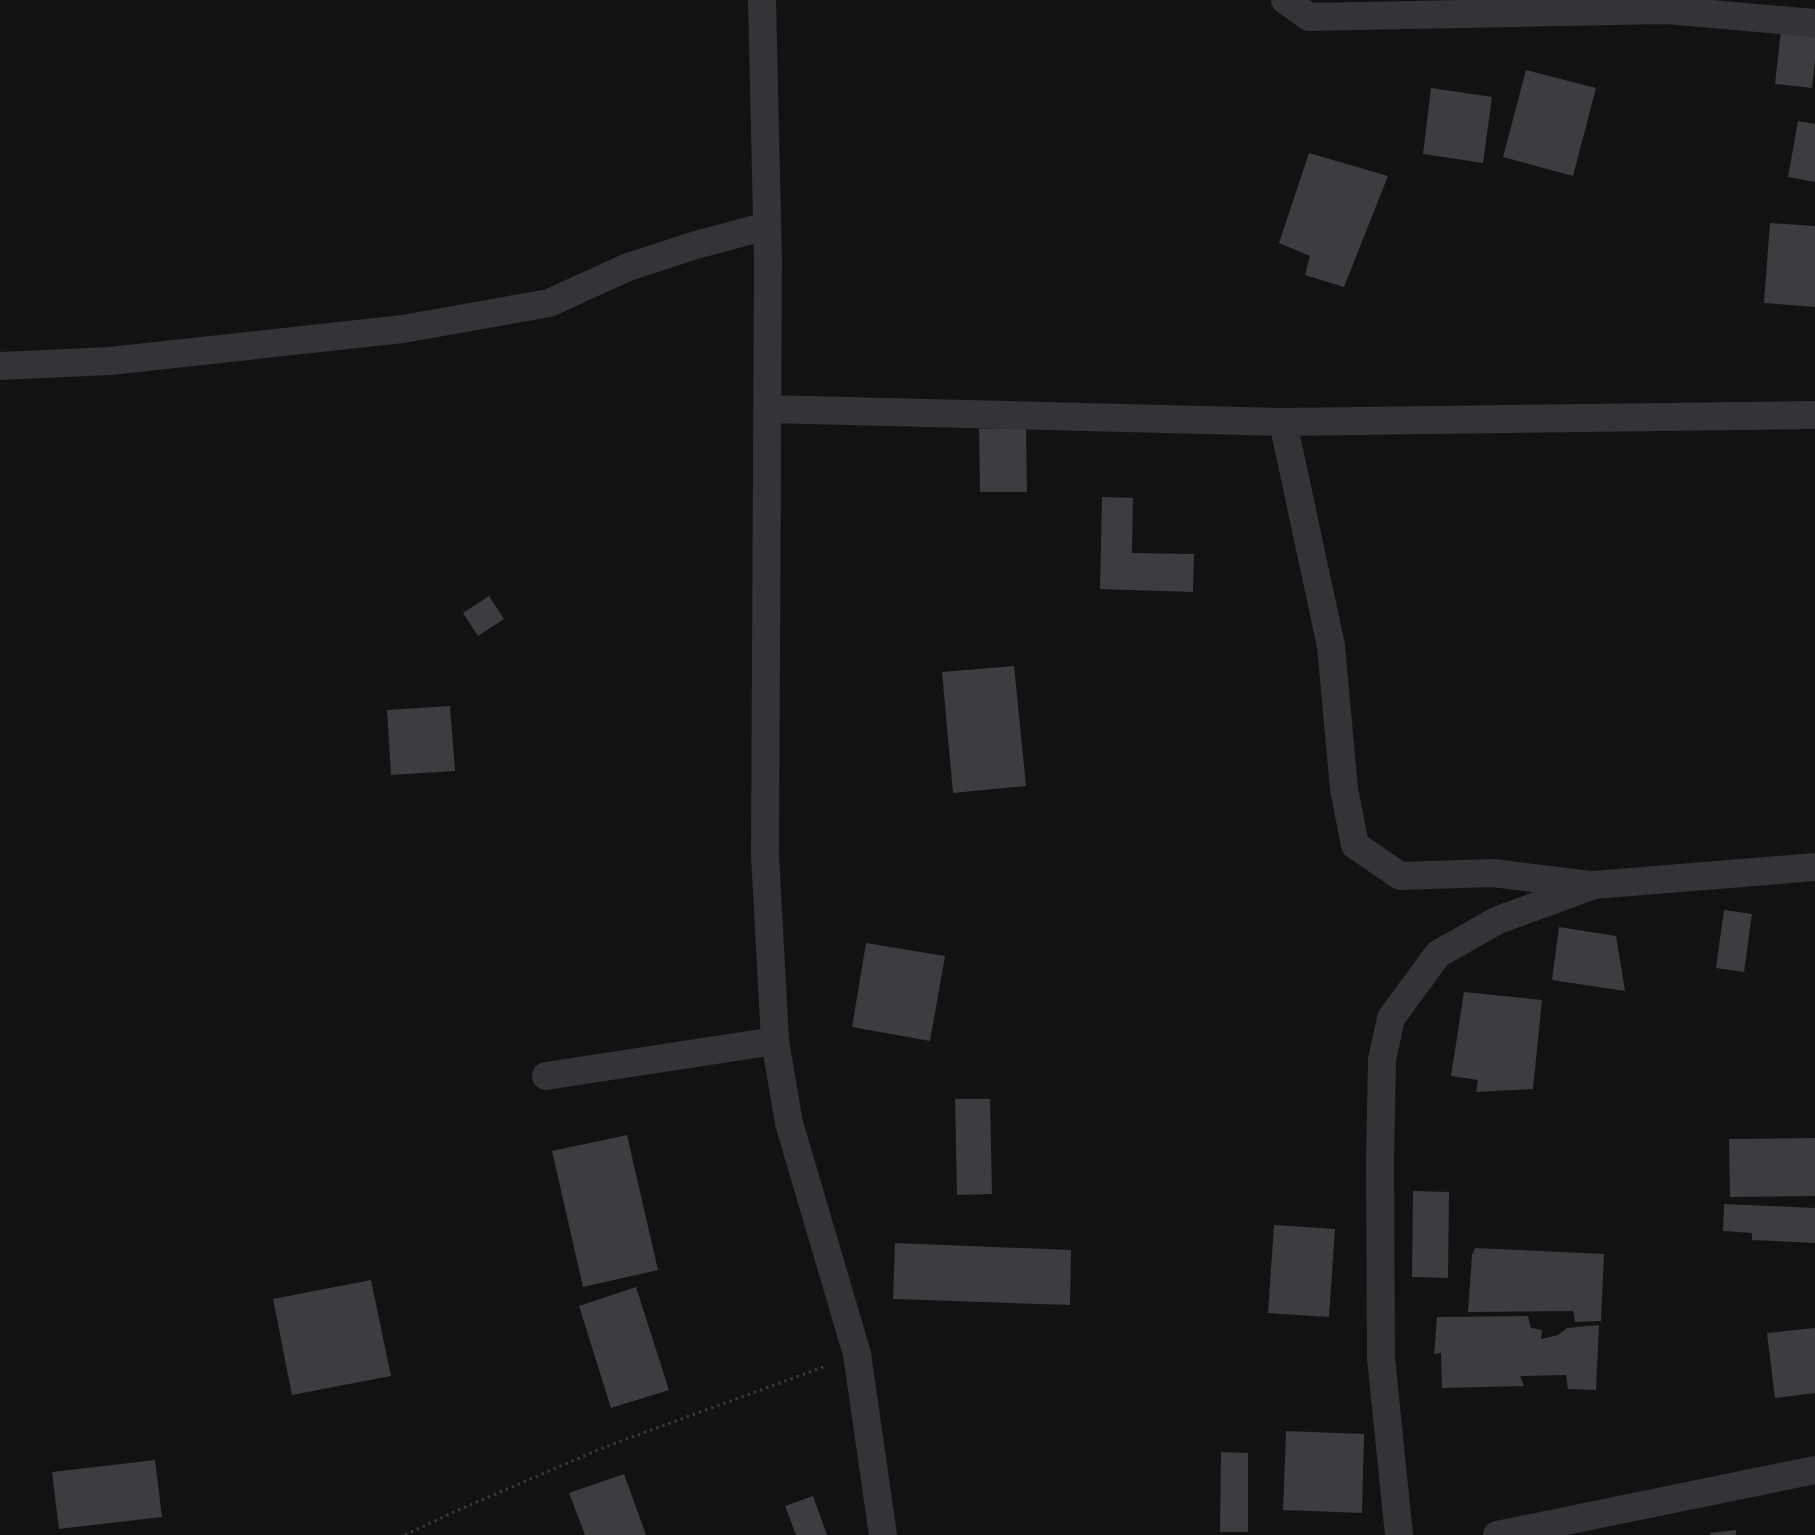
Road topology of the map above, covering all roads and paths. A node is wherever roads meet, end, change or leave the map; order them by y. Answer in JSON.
{"nodes":[{"id":1,"x":762,"y":0,"type":"edge"},
{"id":2,"x":1284,"y":0,"type":"edge"},
{"id":3,"x":1815,"y":23,"type":"edge"},
{"id":4,"x":767,"y":226,"type":"junction"},
{"id":5,"x":0,"y":366,"type":"edge"},
{"id":6,"x":767,"y":409,"type":"junction"},
{"id":7,"x":1815,"y":416,"type":"edge"},
{"id":8,"x":1282,"y":422,"type":"junction"},
{"id":9,"x":1815,"y":867,"type":"edge"},
{"id":10,"x":1594,"y":885,"type":"junction"},
{"id":11,"x":775,"y":1041,"type":"junction"},
{"id":12,"x":546,"y":1076,"type":"dead end"},
{"id":13,"x":857,"y":1354,"type":"junction"},
{"id":14,"x":1815,"y":1470,"type":"edge"},
{"id":15,"x":405,"y":1535,"type":"edge"},
{"id":16,"x":882,"y":1535,"type":"edge"},
{"id":17,"x":1399,"y":1535,"type":"edge"},
{"id":18,"x":1497,"y":1535,"type":"edge"}],
"edges":[{"from":1,"to":4,"type":"street"},
{"from":2,"to":3,"type":"street"},
{"from":4,"to":5,"type":"street"},
{"from":4,"to":6,"type":"street"},
{"from":6,"to":8,"type":"street"},
{"from":6,"to":11,"type":"street"},
{"from":7,"to":8,"type":"street"},
{"from":8,"to":10,"type":"street"},
{"from":9,"to":10,"type":"street"},
{"from":10,"to":17,"type":"street"},
{"from":11,"to":12,"type":"street"},
{"from":11,"to":13,"type":"street"},
{"from":13,"to":15,"type":"path"},
{"from":13,"to":16,"type":"street"},
{"from":14,"to":18,"type":"street"}]}
